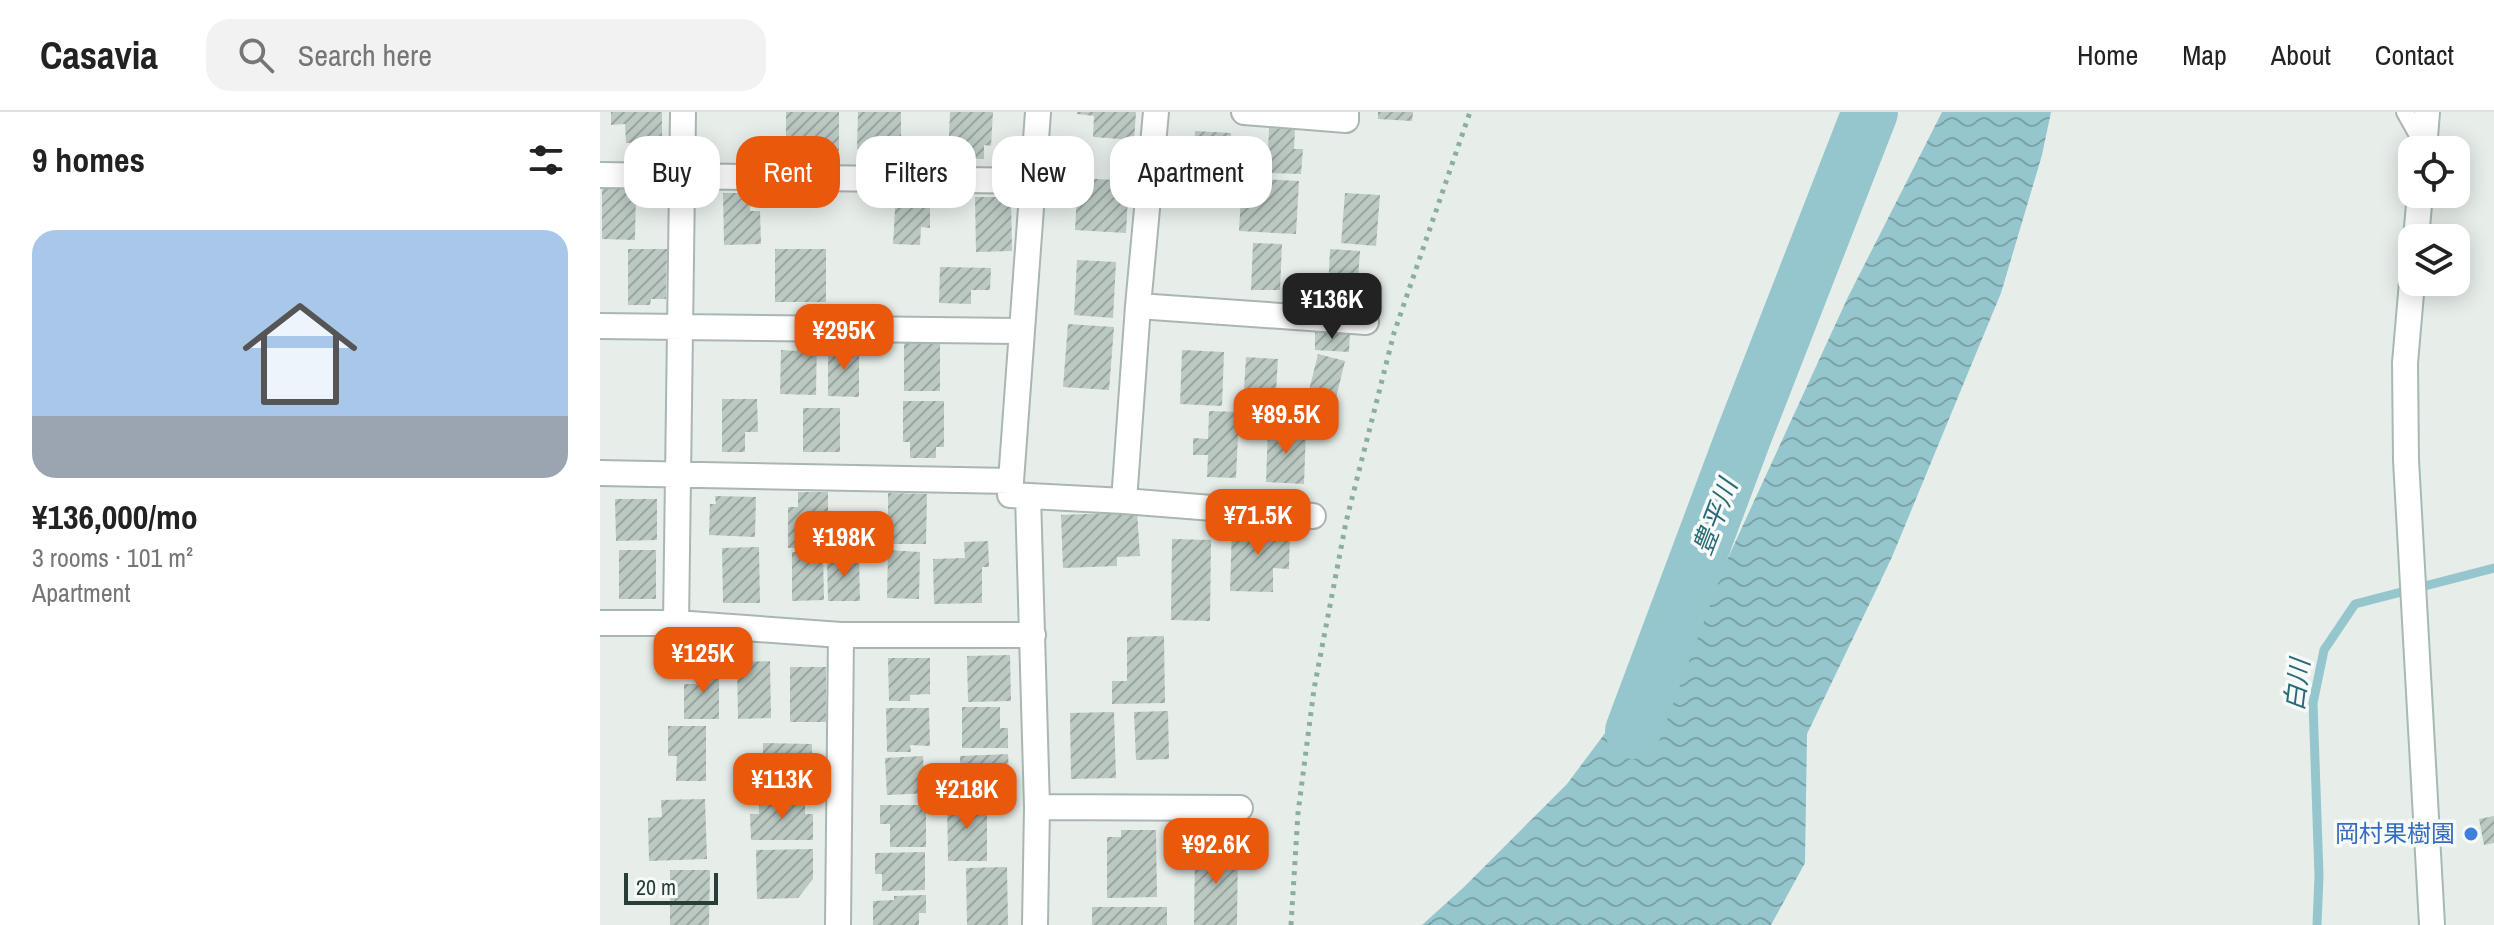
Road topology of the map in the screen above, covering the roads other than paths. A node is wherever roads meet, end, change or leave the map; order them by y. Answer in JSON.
{"nodes":[{"id":1,"x":683,"y":112,"type":"edge"},
{"id":2,"x":1038,"y":112,"type":"edge"},
{"id":3,"x":1156,"y":112,"type":"edge"},
{"id":4,"x":1244,"y":112,"type":"edge"},
{"id":5,"x":1346,"y":112,"type":"edge"},
{"id":6,"x":2405,"y":112,"type":"edge"},
{"id":7,"x":2427,"y":112,"type":"edge"},
{"id":8,"x":683,"y":136,"type":"edge"},
{"id":9,"x":1036,"y":136,"type":"edge"},
{"id":10,"x":2418,"y":136,"type":"edge"},
{"id":11,"x":2425,"y":136,"type":"edge"},
{"id":12,"x":600,"y":175,"type":"edge"},
{"id":13,"x":624,"y":175,"type":"edge"},
{"id":14,"x":720,"y":177,"type":"edge"},
{"id":15,"x":992,"y":180,"type":"edge"},
{"id":16,"x":681,"y":208,"type":"edge"},
{"id":17,"x":1029,"y":208,"type":"edge"},
{"id":18,"x":2411,"y":296,"type":"edge"},
{"id":19,"x":1138,"y":306,"type":"junction"},
{"id":20,"x":1366,"y":322,"type":"dead end"},
{"id":21,"x":600,"y":326,"type":"edge"},
{"id":22,"x":679,"y":327,"type":"junction"},
{"id":23,"x":1021,"y":331,"type":"junction"},
{"id":24,"x":600,"y":473,"type":"edge"},
{"id":25,"x":678,"y":474,"type":"junction"},
{"id":26,"x":1020,"y":489,"type":"junction"},
{"id":27,"x":1124,"y":501,"type":"junction"},
{"id":28,"x":1313,"y":516,"type":"dead end"},
{"id":29,"x":600,"y":623,"type":"edge"},
{"id":30,"x":676,"y":623,"type":"junction"},
{"id":31,"x":841,"y":635,"type":"junction"},
{"id":32,"x":1033,"y":635,"type":"junction"},
{"id":33,"x":1037,"y":807,"type":"junction"},
{"id":34,"x":1240,"y":808,"type":"dead end"},
{"id":35,"x":838,"y":925,"type":"edge"},
{"id":36,"x":1035,"y":925,"type":"edge"},
{"id":37,"x":2432,"y":925,"type":"edge"}],
"edges":[{"from":1,"to":8,"type":"street"},
{"from":2,"to":9,"type":"street"},
{"from":3,"to":19,"type":"street"},
{"from":4,"to":5,"type":"street"},
{"from":6,"to":10,"type":"lane"},
{"from":7,"to":11,"type":"street"},
{"from":12,"to":13,"type":"street"},
{"from":14,"to":15,"type":"street"},
{"from":16,"to":22,"type":"street"},
{"from":17,"to":23,"type":"street"},
{"from":18,"to":37,"type":"street"},
{"from":19,"to":20,"type":"street"},
{"from":19,"to":27,"type":"street"},
{"from":21,"to":22,"type":"street"},
{"from":22,"to":23,"type":"street"},
{"from":22,"to":25,"type":"street"},
{"from":23,"to":26,"type":"street"},
{"from":24,"to":25,"type":"street"},
{"from":25,"to":26,"type":"street"},
{"from":25,"to":30,"type":"street"},
{"from":26,"to":27,"type":"street"},
{"from":26,"to":32,"type":"street"},
{"from":27,"to":28,"type":"street"},
{"from":29,"to":30,"type":"street"},
{"from":30,"to":31,"type":"street"},
{"from":31,"to":32,"type":"street"},
{"from":31,"to":35,"type":"street"},
{"from":32,"to":33,"type":"street"},
{"from":33,"to":34,"type":"street"},
{"from":33,"to":36,"type":"street"}]}
